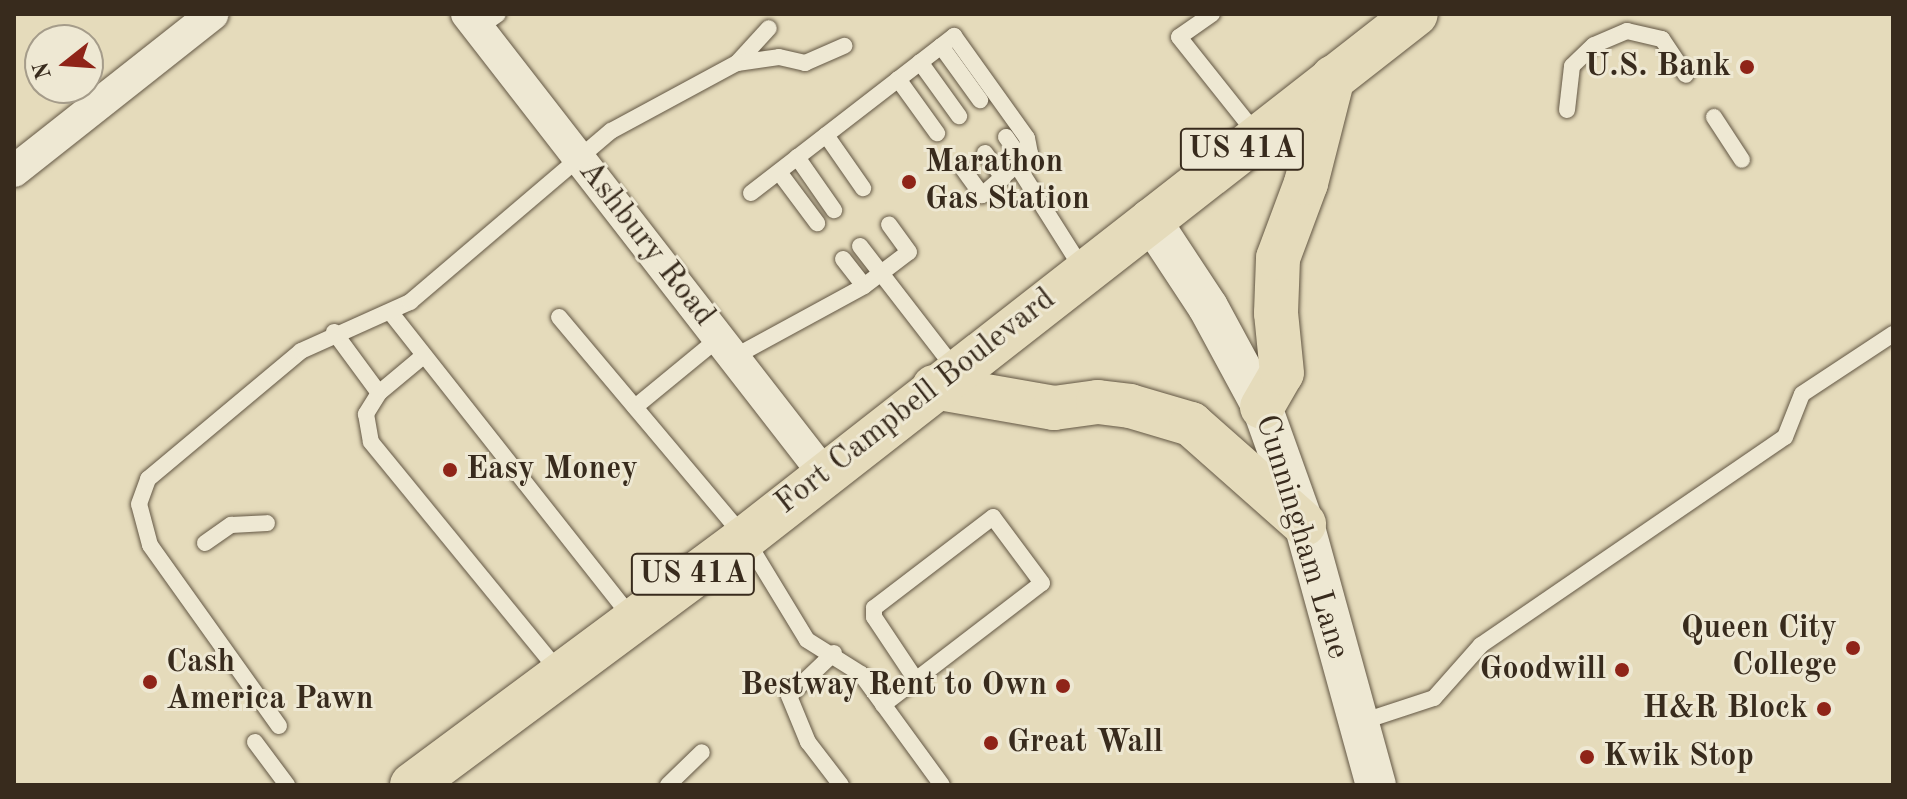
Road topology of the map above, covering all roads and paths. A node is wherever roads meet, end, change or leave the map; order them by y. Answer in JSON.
{"nodes":[{"id":1,"x":213,"y":14,"type":"edge"},
{"id":2,"x":1212,"y":14,"type":"edge"},
{"id":3,"x":1402,"y":18,"type":"edge"},
{"id":4,"x":481,"y":19,"type":"edge"},
{"id":5,"x":769,"y":28,"type":"dead end"},
{"id":6,"x":844,"y":46,"type":"dead end"},
{"id":7,"x":941,"y":46,"type":"junction"},
{"id":8,"x":920,"y":62,"type":"junction"},
{"id":9,"x":737,"y":63,"type":"junction"},
{"id":10,"x":1686,"y":75,"type":"dead end"},
{"id":11,"x":1333,"y":77,"type":"junction"},
{"id":12,"x":898,"y":79,"type":"junction"},
{"id":13,"x":980,"y":100,"type":"dead end"},
{"id":14,"x":1567,"y":110,"type":"dead end"},
{"id":15,"x":959,"y":116,"type":"dead end"},
{"id":16,"x":1714,"y":117,"type":"dead end"},
{"id":17,"x":937,"y":133,"type":"dead end"},
{"id":18,"x":826,"y":135,"type":"junction"},
{"id":19,"x":1258,"y":136,"type":"junction"},
{"id":20,"x":1006,"y":137,"type":"dead end"},
{"id":21,"x":985,"y":153,"type":"dead end"},
{"id":22,"x":797,"y":157,"type":"junction"},
{"id":23,"x":580,"y":159,"type":"junction"},
{"id":24,"x":1742,"y":160,"type":"dead end"},
{"id":25,"x":1021,"y":164,"type":"junction"},
{"id":26,"x":963,"y":169,"type":"dead end"},
{"id":27,"x":14,"y":171,"type":"edge"},
{"id":28,"x":779,"y":172,"type":"junction"},
{"id":29,"x":1003,"y":178,"type":"junction"},
{"id":30,"x":863,"y":188,"type":"dead end"},
{"id":31,"x":751,"y":193,"type":"dead end"},
{"id":32,"x":834,"y":210,"type":"dead end"},
{"id":33,"x":1150,"y":219,"type":"junction"},
{"id":34,"x":817,"y":223,"type":"dead end"},
{"id":35,"x":889,"y":224,"type":"dead end"},
{"id":36,"x":860,"y":246,"type":"dead end"},
{"id":37,"x":843,"y":259,"type":"dead end"},
{"id":38,"x":1083,"y":270,"type":"junction"},
{"id":39,"x":880,"y":274,"type":"junction"},
{"id":40,"x":864,"y":286,"type":"junction"},
{"id":41,"x":391,"y":313,"type":"junction"},
{"id":42,"x":559,"y":317,"type":"dead end"},
{"id":43,"x":334,"y":332,"type":"junction"},
{"id":44,"x":1893,"y":334,"type":"edge"},
{"id":45,"x":726,"y":348,"type":"junction"},
{"id":46,"x":422,"y":357,"type":"junction"},
{"id":47,"x":944,"y":378,"type":"junction"},
{"id":48,"x":379,"y":393,"type":"junction"},
{"id":49,"x":635,"y":407,"type":"junction"},
{"id":50,"x":1262,"y":407,"type":"junction"},
{"id":51,"x":825,"y":475,"type":"junction"},
{"id":52,"x":267,"y":523,"type":"dead end"},
{"id":53,"x":1304,"y":524,"type":"junction"},
{"id":54,"x":745,"y":538,"type":"junction"},
{"id":55,"x":205,"y":543,"type":"dead end"},
{"id":56,"x":631,"y":617,"type":"junction"},
{"id":57,"x":834,"y":653,"type":"junction"},
{"id":58,"x":559,"y":672,"type":"junction"},
{"id":59,"x":916,"y":680,"type":"junction"},
{"id":60,"x":883,"y":705,"type":"junction"},
{"id":61,"x":1358,"y":723,"type":"junction"},
{"id":62,"x":279,"y":726,"type":"dead end"},
{"id":63,"x":255,"y":742,"type":"dead end"},
{"id":64,"x":702,"y":752,"type":"dead end"},
{"id":65,"x":287,"y":785,"type":"edge"},
{"id":66,"x":412,"y":785,"type":"edge"},
{"id":67,"x":668,"y":785,"type":"edge"},
{"id":68,"x":841,"y":785,"type":"edge"},
{"id":69,"x":942,"y":785,"type":"edge"},
{"id":70,"x":1376,"y":785,"type":"edge"}],
"edges":[{"from":1,"to":27,"type":"street"},
{"from":2,"to":19,"type":"lane"},
{"from":3,"to":11,"type":"highway","name":"Fort Campbell Boulevard","number":"US 41A"},
{"from":4,"to":23,"type":"street","name":"Ashbury Road"},
{"from":5,"to":9,"type":"lane"},
{"from":6,"to":9,"type":"lane"},
{"from":7,"to":8,"type":"lane"},
{"from":7,"to":13,"type":"lane"},
{"from":7,"to":25,"type":"lane"},
{"from":8,"to":12,"type":"lane"},
{"from":8,"to":15,"type":"lane"},
{"from":9,"to":23,"type":"lane"},
{"from":10,"to":14,"type":"lane"},
{"from":11,"to":19,"type":"highway","name":"Fort Campbell Boulevard","number":"US 41A"},
{"from":11,"to":50,"type":"highway"},
{"from":12,"to":17,"type":"lane"},
{"from":12,"to":18,"type":"lane"},
{"from":16,"to":24,"type":"lane"},
{"from":18,"to":22,"type":"lane"},
{"from":18,"to":30,"type":"lane"},
{"from":19,"to":33,"type":"highway","name":"Fort Campbell Boulevard","number":"US 41A"},
{"from":20,"to":25,"type":"lane"},
{"from":21,"to":29,"type":"lane"},
{"from":22,"to":28,"type":"lane"},
{"from":22,"to":32,"type":"lane"},
{"from":23,"to":41,"type":"lane"},
{"from":23,"to":45,"type":"street","name":"Ashbury Road"},
{"from":25,"to":29,"type":"lane"},
{"from":25,"to":38,"type":"lane"},
{"from":26,"to":29,"type":"lane"},
{"from":28,"to":31,"type":"lane"},
{"from":28,"to":34,"type":"lane"},
{"from":33,"to":38,"type":"highway","name":"Fort Campbell Boulevard","number":"US 41A"},
{"from":33,"to":50,"type":"street","name":"Cunningham Lane"},
{"from":35,"to":39,"type":"lane"},
{"from":36,"to":39,"type":"lane"},
{"from":37,"to":40,"type":"lane"},
{"from":38,"to":47,"type":"highway","name":"Fort Campbell Boulevard","number":"US 41A"},
{"from":39,"to":40,"type":"lane"},
{"from":39,"to":47,"type":"lane"},
{"from":40,"to":45,"type":"lane"},
{"from":41,"to":43,"type":"lane"},
{"from":41,"to":46,"type":"lane"},
{"from":42,"to":49,"type":"lane"},
{"from":43,"to":48,"type":"lane"},
{"from":43,"to":62,"type":"lane"},
{"from":44,"to":61,"type":"lane"},
{"from":45,"to":49,"type":"lane"},
{"from":45,"to":51,"type":"street","name":"Ashbury Road"},
{"from":46,"to":48,"type":"lane"},
{"from":46,"to":56,"type":"lane"},
{"from":47,"to":51,"type":"highway","name":"Fort Campbell Boulevard","number":"US 41A"},
{"from":47,"to":53,"type":"highway"},
{"from":48,"to":58,"type":"lane"},
{"from":49,"to":54,"type":"lane"},
{"from":50,"to":53,"type":"street","name":"Cunningham Lane"},
{"from":51,"to":54,"type":"highway","name":"Fort Campbell Boulevard","number":"US 41A"},
{"from":52,"to":55,"type":"lane"},
{"from":53,"to":61,"type":"street","name":"Cunningham Lane"},
{"from":54,"to":56,"type":"highway","name":"Fort Campbell Boulevard","number":"US 41A"},
{"from":54,"to":57,"type":"lane"},
{"from":56,"to":58,"type":"highway","name":"Fort Campbell Boulevard","number":"US 41A"},
{"from":57,"to":60,"type":"lane"},
{"from":57,"to":68,"type":"lane"},
{"from":58,"to":66,"type":"highway","name":"Fort Campbell Boulevard","number":"US 41A"},
{"from":59,"to":59,"type":"lane"},
{"from":59,"to":60,"type":"lane"},
{"from":60,"to":69,"type":"lane"},
{"from":61,"to":70,"type":"street","name":"Cunningham Lane"},
{"from":63,"to":65,"type":"lane"},
{"from":64,"to":67,"type":"lane"}]}
